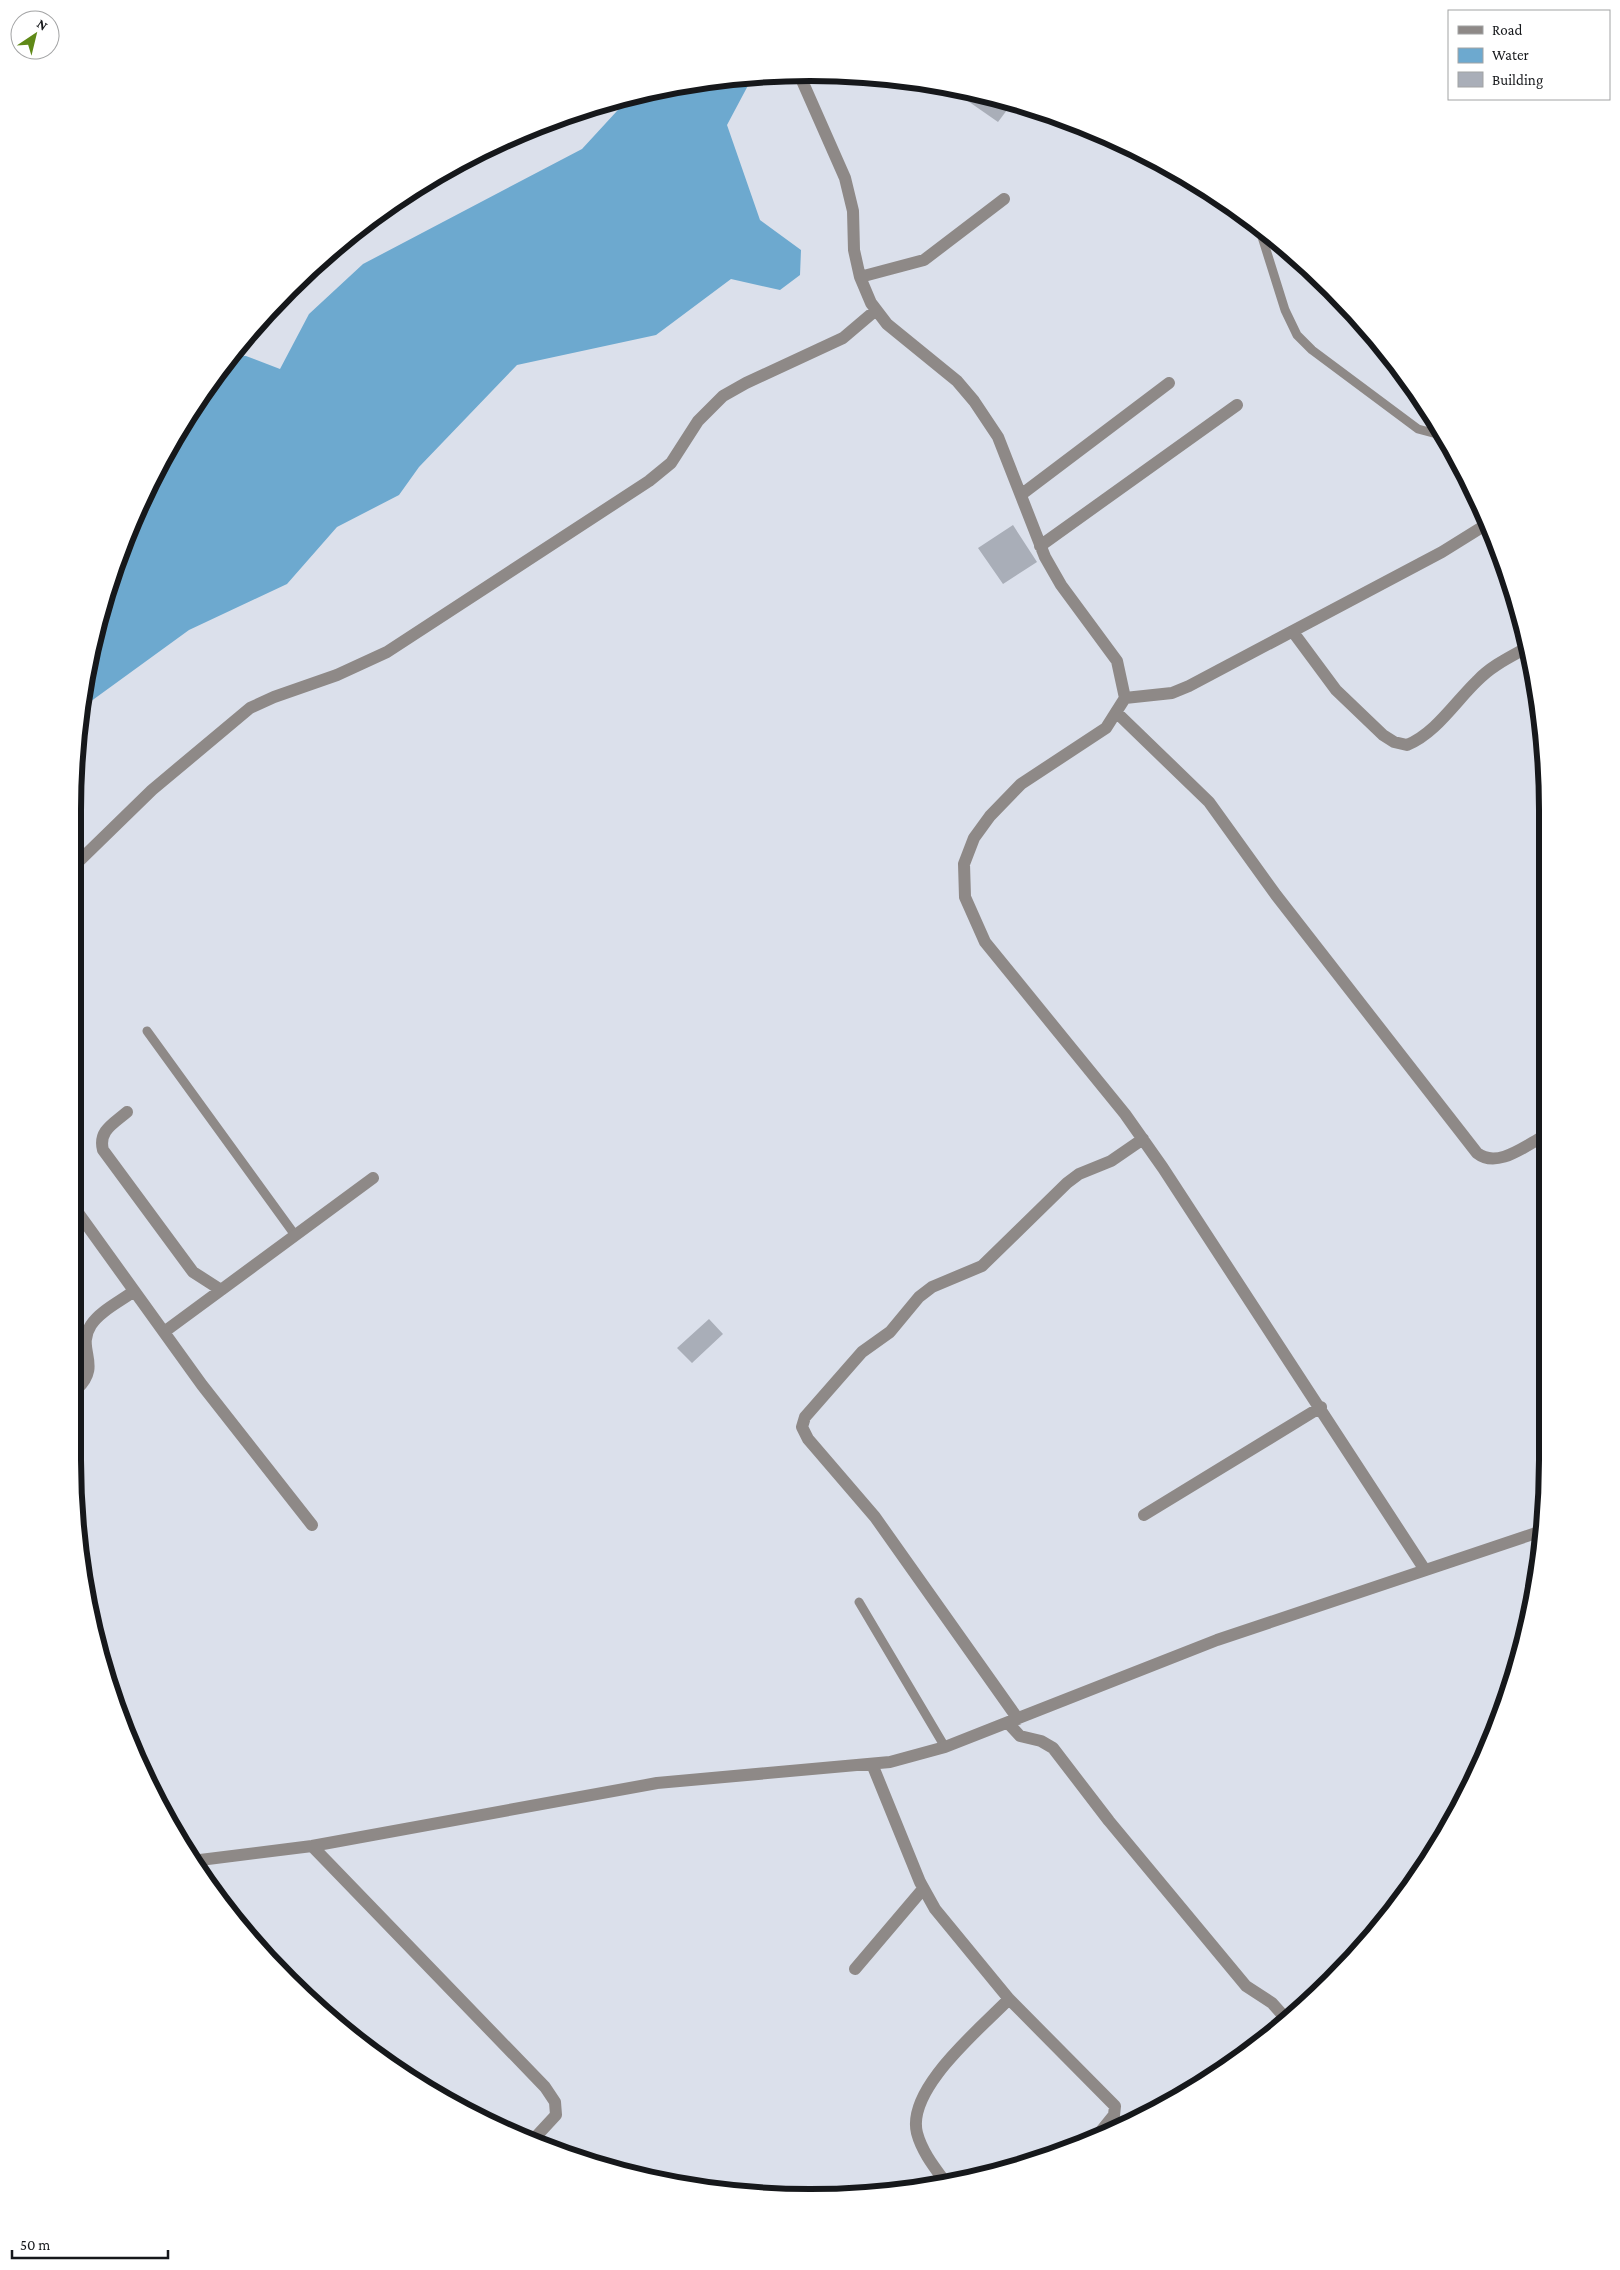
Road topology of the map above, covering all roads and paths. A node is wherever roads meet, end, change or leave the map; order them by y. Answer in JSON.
{"nodes":[{"id":1,"x":802,"y":81,"type":"edge"},
{"id":2,"x":1004,"y":199,"type":"dead end"},
{"id":3,"x":1263,"y":239,"type":"edge"},
{"id":4,"x":860,"y":277,"type":"junction"},
{"id":5,"x":876,"y":310,"type":"junction"},
{"id":6,"x":1169,"y":383,"type":"dead end"},
{"id":7,"x":1237,"y":404,"type":"dead end"},
{"id":8,"x":1433,"y":433,"type":"edge"},
{"id":9,"x":1022,"y":494,"type":"junction"},
{"id":10,"x":1481,"y":527,"type":"edge"},
{"id":11,"x":1040,"y":546,"type":"junction"},
{"id":12,"x":1293,"y":632,"type":"junction"},
{"id":13,"x":1521,"y":651,"type":"edge"},
{"id":14,"x":1125,"y":698,"type":"junction"},
{"id":15,"x":1116,"y":712,"type":"junction"},
{"id":16,"x":81,"y":859,"type":"edge"},
{"id":17,"x":147,"y":1032,"type":"dead end"},
{"id":18,"x":127,"y":1112,"type":"dead end"},
{"id":19,"x":1143,"y":1139,"type":"junction"},
{"id":20,"x":1539,"y":1139,"type":"edge"},
{"id":21,"x":373,"y":1178,"type":"dead end"},
{"id":22,"x":81,"y":1217,"type":"edge"},
{"id":23,"x":295,"y":1236,"type":"junction"},
{"id":24,"x":221,"y":1290,"type":"junction"},
{"id":25,"x":134,"y":1291,"type":"junction"},
{"id":26,"x":164,"y":1332,"type":"junction"},
{"id":27,"x":81,"y":1385,"type":"edge"},
{"id":28,"x":1321,"y":1407,"type":"junction"},
{"id":29,"x":1144,"y":1515,"type":"dead end"},
{"id":30,"x":312,"y":1525,"type":"dead end"},
{"id":31,"x":1535,"y":1533,"type":"edge"},
{"id":32,"x":1425,"y":1570,"type":"junction"},
{"id":33,"x":858,"y":1602,"type":"dead end"},
{"id":34,"x":1013,"y":1721,"type":"junction"},
{"id":35,"x":946,"y":1747,"type":"junction"},
{"id":36,"x":872,"y":1764,"type":"junction"},
{"id":37,"x":312,"y":1846,"type":"junction"},
{"id":38,"x":201,"y":1860,"type":"edge"},
{"id":39,"x":923,"y":1889,"type":"junction"},
{"id":40,"x":855,"y":1969,"type":"dead end"},
{"id":41,"x":1009,"y":1998,"type":"junction"},
{"id":42,"x":1282,"y":2014,"type":"edge"},
{"id":43,"x":1105,"y":2126,"type":"edge"},
{"id":44,"x":537,"y":2135,"type":"edge"},
{"id":45,"x":942,"y":2177,"type":"edge"}],
"edges":[{"from":1,"to":4,"type":"street"},
{"from":2,"to":4,"type":"street"},
{"from":3,"to":8,"type":"lane"},
{"from":4,"to":5,"type":"street"},
{"from":5,"to":9,"type":"street"},
{"from":5,"to":16,"type":"street"},
{"from":6,"to":9,"type":"street"},
{"from":7,"to":11,"type":"street"},
{"from":9,"to":11,"type":"street"},
{"from":10,"to":12,"type":"street"},
{"from":11,"to":14,"type":"street"},
{"from":12,"to":13,"type":"street"},
{"from":12,"to":14,"type":"street"},
{"from":14,"to":15,"type":"street"},
{"from":15,"to":19,"type":"street"},
{"from":15,"to":20,"type":"street"},
{"from":17,"to":23,"type":"lane"},
{"from":18,"to":24,"type":"street"},
{"from":19,"to":28,"type":"street"},
{"from":19,"to":34,"type":"street"},
{"from":21,"to":23,"type":"street"},
{"from":22,"to":25,"type":"street"},
{"from":23,"to":24,"type":"street"},
{"from":24,"to":26,"type":"street"},
{"from":25,"to":26,"type":"street"},
{"from":25,"to":27,"type":"street"},
{"from":26,"to":30,"type":"street"},
{"from":28,"to":29,"type":"street"},
{"from":28,"to":32,"type":"street"},
{"from":31,"to":32,"type":"street"},
{"from":32,"to":34,"type":"street"},
{"from":33,"to":35,"type":"lane"},
{"from":34,"to":35,"type":"street"},
{"from":34,"to":42,"type":"street"},
{"from":35,"to":36,"type":"street"},
{"from":36,"to":37,"type":"street"},
{"from":36,"to":39,"type":"street"},
{"from":37,"to":38,"type":"street"},
{"from":37,"to":44,"type":"street"},
{"from":39,"to":40,"type":"street"},
{"from":39,"to":41,"type":"street"},
{"from":41,"to":43,"type":"street"},
{"from":41,"to":45,"type":"street"}]}
